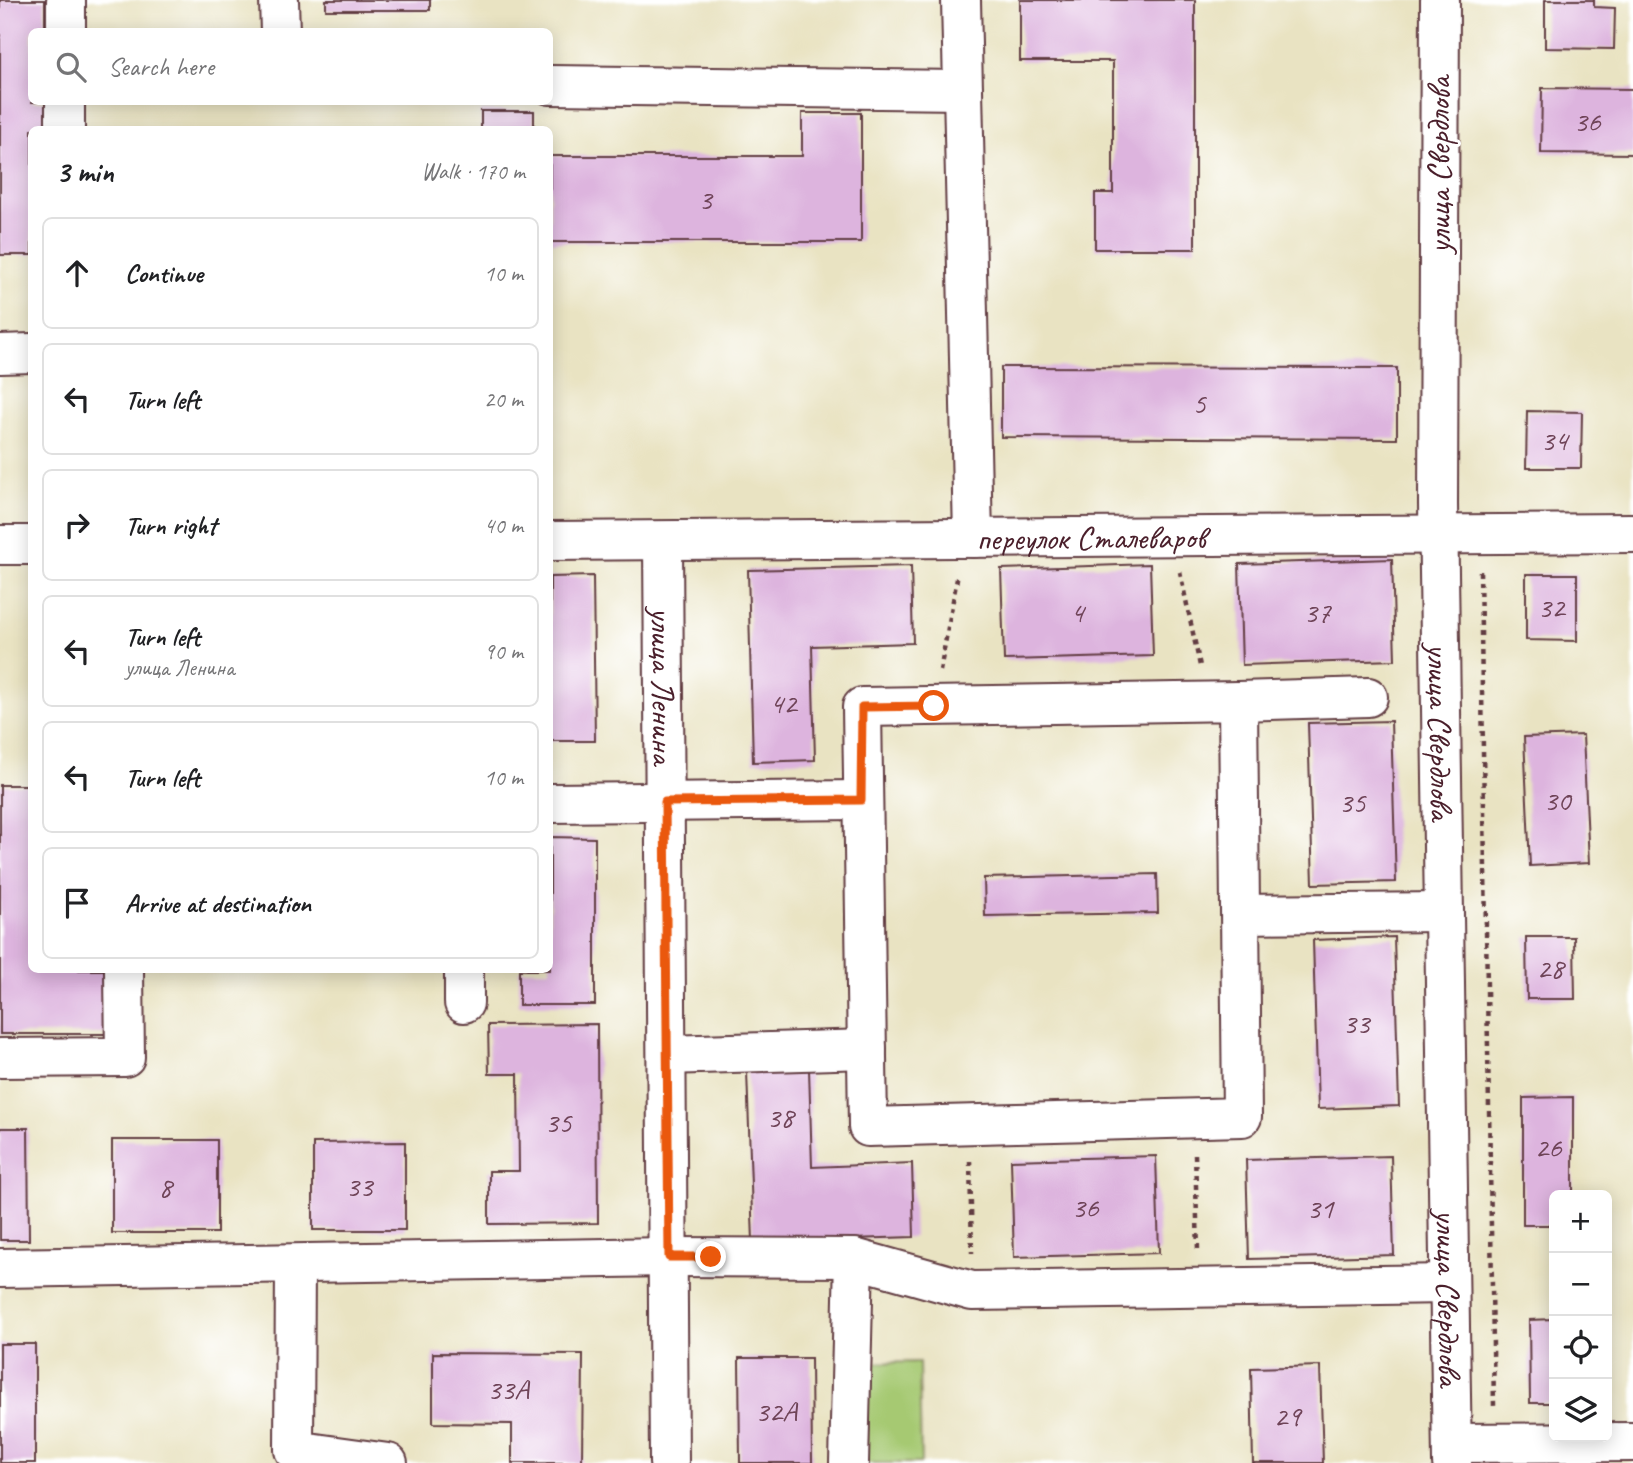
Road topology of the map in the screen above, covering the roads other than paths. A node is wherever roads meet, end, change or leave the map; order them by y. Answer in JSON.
{"nodes":[{"id":1,"x":66,"y":0,"type":"edge"},
{"id":2,"x":279,"y":0,"type":"edge"},
{"id":3,"x":961,"y":0,"type":"edge"},
{"id":4,"x":1440,"y":0,"type":"edge"},
{"id":5,"x":66,"y":28,"type":"edge"},
{"id":6,"x":280,"y":28,"type":"edge"},
{"id":7,"x":553,"y":85,"type":"edge"},
{"id":8,"x":963,"y":90,"type":"junction"},
{"id":9,"x":65,"y":105,"type":"edge"},
{"id":10,"x":65,"y":126,"type":"edge"},
{"id":11,"x":0,"y":354,"type":"edge"},
{"id":12,"x":28,"y":354,"type":"edge"},
{"id":13,"x":1633,"y":533,"type":"edge"},
{"id":14,"x":1438,"y":534,"type":"junction"},
{"id":15,"x":969,"y":538,"type":"junction"},
{"id":16,"x":553,"y":541,"type":"edge"},
{"id":17,"x":663,"y":541,"type":"junction"},
{"id":18,"x":0,"y":545,"type":"edge"},
{"id":19,"x":28,"y":545,"type":"edge"},
{"id":20,"x":1368,"y":696,"type":"dead end"},
{"id":21,"x":1223,"y":701,"type":"junction"},
{"id":22,"x":861,"y":800,"type":"junction"},
{"id":23,"x":665,"y":802,"type":"junction"},
{"id":24,"x":553,"y":803,"type":"edge"},
{"id":25,"x":1444,"y":912,"type":"junction"},
{"id":26,"x":1242,"y":915,"type":"junction"},
{"id":27,"x":124,"y":973,"type":"edge"},
{"id":28,"x":867,"y":1049,"type":"junction"},
{"id":29,"x":667,"y":1055,"type":"junction"},
{"id":30,"x":0,"y":1059,"type":"edge"},
{"id":31,"x":669,"y":1257,"type":"junction"},
{"id":32,"x":854,"y":1258,"type":"junction"},
{"id":33,"x":295,"y":1264,"type":"junction"},
{"id":34,"x":0,"y":1268,"type":"edge"},
{"id":35,"x":1449,"y":1284,"type":"junction"},
{"id":36,"x":1633,"y":1442,"type":"edge"},
{"id":37,"x":1452,"y":1453,"type":"edge"},
{"id":38,"x":387,"y":1463,"type":"edge"},
{"id":39,"x":669,"y":1463,"type":"edge"},
{"id":40,"x":849,"y":1463,"type":"edge"}],
"edges":[{"from":1,"to":5,"type":"street"},
{"from":2,"to":6,"type":"street"},
{"from":3,"to":8,"type":"street"},
{"from":4,"to":14,"type":"street","name":"улица Свердлова"},
{"from":7,"to":8,"type":"street"},
{"from":8,"to":15,"type":"street"},
{"from":9,"to":10,"type":"street"},
{"from":11,"to":12,"type":"street"},
{"from":13,"to":14,"type":"street","name":"переулок Сталеваров"},
{"from":14,"to":15,"type":"street","name":"переулок Сталеваров"},
{"from":14,"to":25,"type":"street","name":"улица Свердлова"},
{"from":15,"to":17,"type":"street","name":"переулок Сталеваров"},
{"from":16,"to":17,"type":"street","name":"переулок Сталеваров"},
{"from":17,"to":23,"type":"street","name":"улица Ленина"},
{"from":18,"to":19,"type":"street"},
{"from":20,"to":21,"type":"street"},
{"from":21,"to":22,"type":"street"},
{"from":21,"to":26,"type":"street"},
{"from":22,"to":23,"type":"street"},
{"from":22,"to":28,"type":"street"},
{"from":23,"to":24,"type":"street"},
{"from":23,"to":29,"type":"street","name":"улица Ленина"},
{"from":25,"to":26,"type":"street"},
{"from":25,"to":35,"type":"street","name":"улица Свердлова"},
{"from":26,"to":28,"type":"street"},
{"from":27,"to":30,"type":"street"},
{"from":28,"to":29,"type":"street"},
{"from":29,"to":31,"type":"street","name":"улица Ленина"},
{"from":31,"to":32,"type":"street"},
{"from":31,"to":33,"type":"street"},
{"from":31,"to":39,"type":"street","name":"улица Ленина"},
{"from":32,"to":35,"type":"street"},
{"from":32,"to":40,"type":"street"},
{"from":33,"to":34,"type":"street"},
{"from":33,"to":38,"type":"street"},
{"from":35,"to":37,"type":"street","name":"улица Свердлова"},
{"from":36,"to":37,"type":"street"}]}
